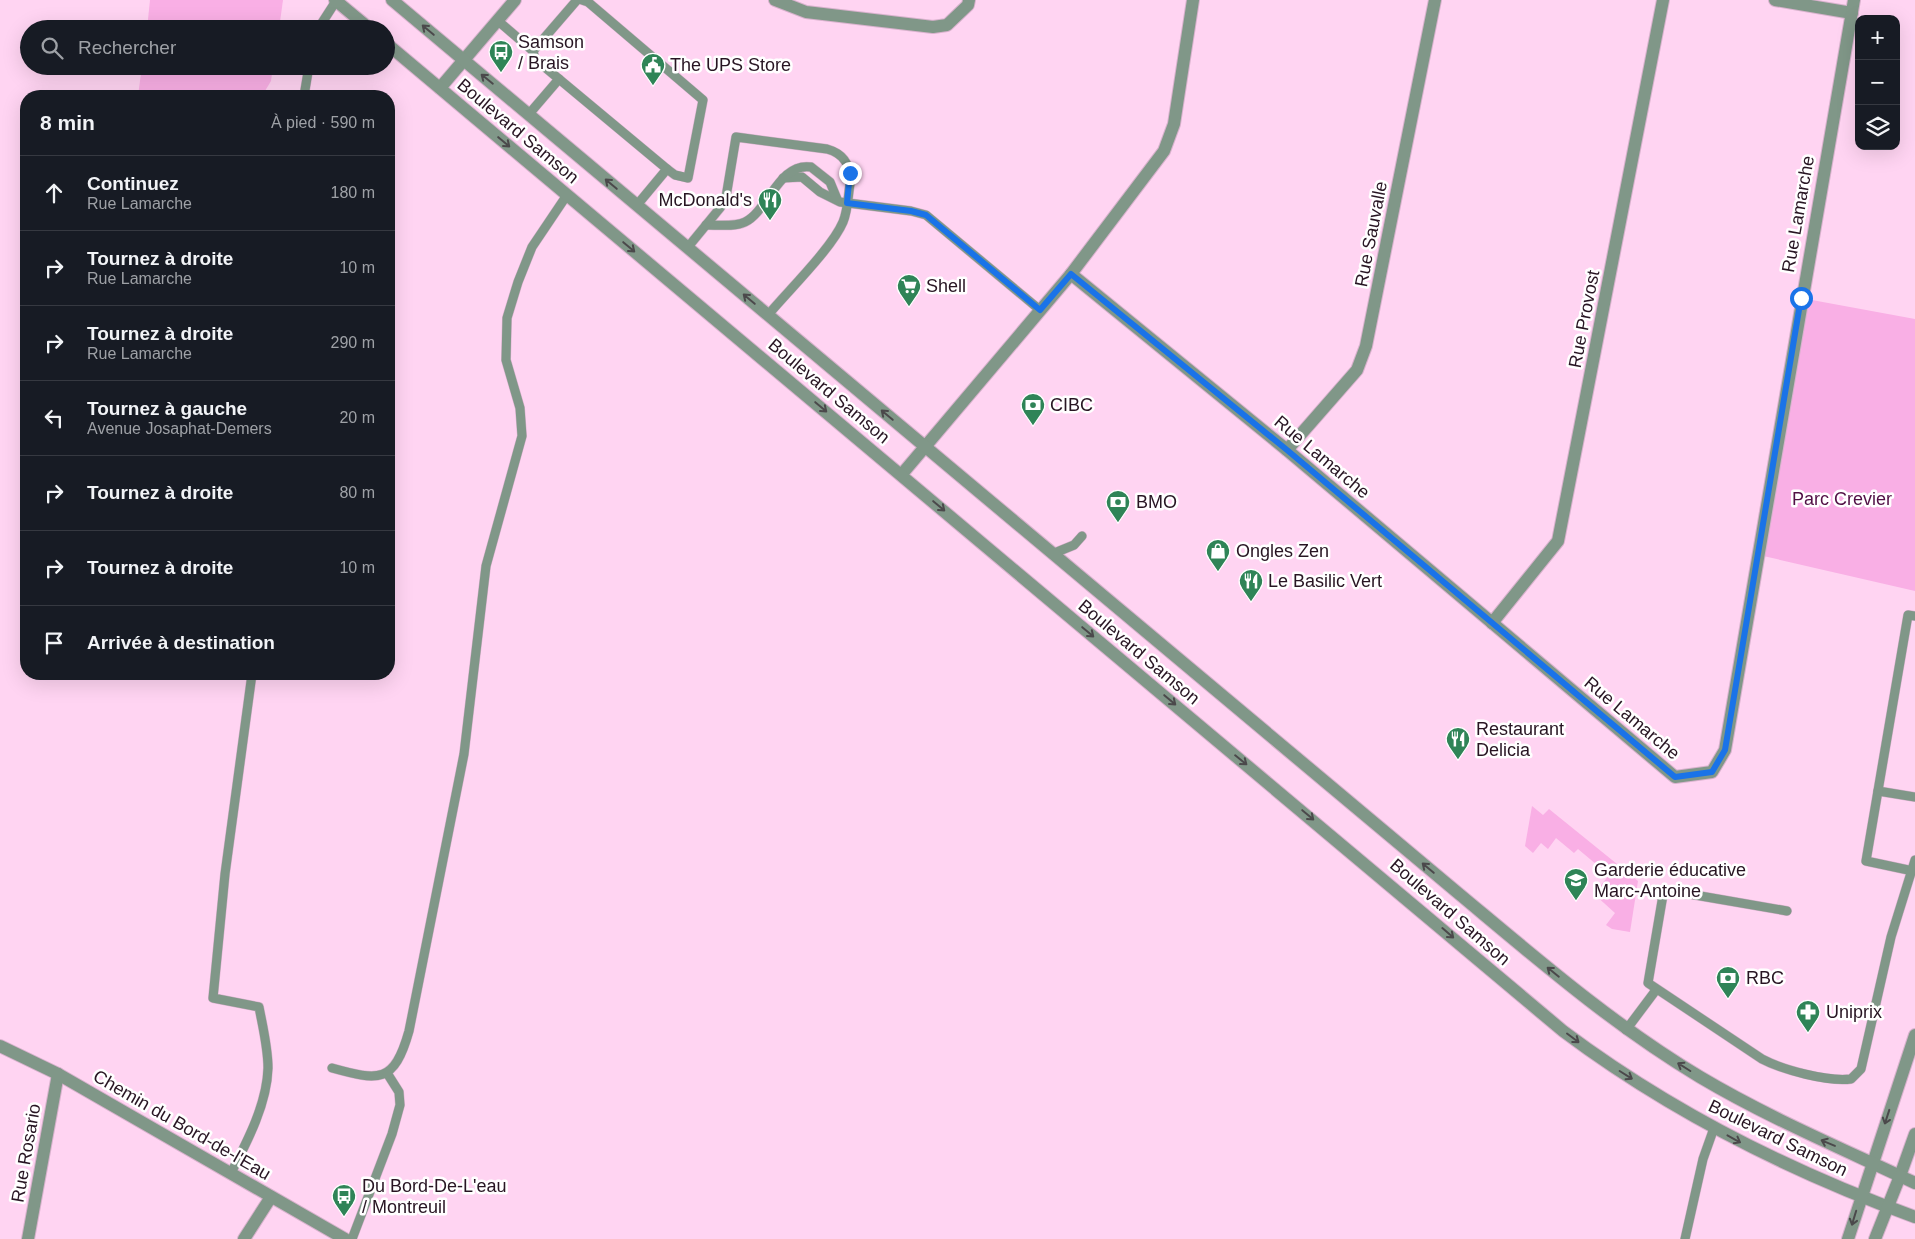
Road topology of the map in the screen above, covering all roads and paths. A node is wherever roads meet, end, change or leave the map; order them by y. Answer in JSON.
{"nodes":[{"id":1,"x":336,"y":0,"type":"edge"},
{"id":2,"x":392,"y":0,"type":"edge"},
{"id":3,"x":514,"y":0,"type":"edge"},
{"id":4,"x":576,"y":0,"type":"edge"},
{"id":5,"x":582,"y":0,"type":"edge"},
{"id":6,"x":775,"y":0,"type":"edge"},
{"id":7,"x":969,"y":0,"type":"edge"},
{"id":8,"x":1193,"y":0,"type":"edge"},
{"id":9,"x":1435,"y":0,"type":"edge"},
{"id":10,"x":1663,"y":0,"type":"edge"},
{"id":11,"x":1776,"y":0,"type":"edge"},
{"id":12,"x":1853,"y":6,"type":"edge"},
{"id":13,"x":324,"y":20,"type":"edge"},
{"id":14,"x":359,"y":20,"type":"edge"},
{"id":15,"x":497,"y":20,"type":"junction"},
{"id":16,"x":395,"y":50,"type":"edge"},
{"id":17,"x":533,"y":51,"type":"junction"},
{"id":18,"x":464,"y":60,"type":"junction"},
{"id":19,"x":308,"y":75,"type":"edge"},
{"id":20,"x":559,"y":79,"type":"junction"},
{"id":21,"x":440,"y":88,"type":"junction"},
{"id":22,"x":305,"y":90,"type":"edge"},
{"id":23,"x":528,"y":114,"type":"junction"},
{"id":24,"x":667,"y":169,"type":"junction"},
{"id":25,"x":783,"y":178,"type":"junction"},
{"id":26,"x":567,"y":195,"type":"junction"},
{"id":27,"x":837,"y":199,"type":"junction"},
{"id":28,"x":847,"y":203,"type":"junction"},
{"id":29,"x":637,"y":205,"type":"junction"},
{"id":30,"x":706,"y":225,"type":"junction"},
{"id":31,"x":688,"y":247,"type":"junction"},
{"id":32,"x":1071,"y":274,"type":"junction"},
{"id":33,"x":1040,"y":310,"type":"junction"},
{"id":34,"x":768,"y":315,"type":"junction"},
{"id":35,"x":924,"y":446,"type":"junction"},
{"id":36,"x":1287,"y":450,"type":"junction"},
{"id":37,"x":902,"y":474,"type":"junction"},
{"id":38,"x":1082,"y":536,"type":"dead end"},
{"id":39,"x":1052,"y":554,"type":"junction"},
{"id":40,"x":1915,"y":616,"type":"edge"},
{"id":41,"x":1492,"y":623,"type":"junction"},
{"id":42,"x":251,"y":680,"type":"edge"},
{"id":43,"x":1878,"y":791,"type":"junction"},
{"id":44,"x":1915,"y":797,"type":"edge"},
{"id":45,"x":1915,"y":860,"type":"edge"},
{"id":46,"x":1913,"y":871,"type":"junction"},
{"id":47,"x":1787,"y":911,"type":"dead end"},
{"id":48,"x":1656,"y":990,"type":"junction"},
{"id":49,"x":1626,"y":1030,"type":"junction"},
{"id":50,"x":1915,"y":1035,"type":"edge"},
{"id":51,"x":0,"y":1046,"type":"edge"},
{"id":52,"x":332,"y":1068,"type":"dead end"},
{"id":53,"x":387,"y":1073,"type":"junction"},
{"id":54,"x":58,"y":1074,"type":"junction"},
{"id":55,"x":1714,"y":1128,"type":"junction"},
{"id":56,"x":1915,"y":1134,"type":"edge"},
{"id":57,"x":1872,"y":1163,"type":"junction"},
{"id":58,"x":231,"y":1173,"type":"junction"},
{"id":59,"x":1900,"y":1176,"type":"junction"},
{"id":60,"x":1915,"y":1183,"type":"edge"},
{"id":61,"x":271,"y":1197,"type":"junction"},
{"id":62,"x":1861,"y":1197,"type":"junction"},
{"id":63,"x":1888,"y":1207,"type":"junction"},
{"id":64,"x":1915,"y":1217,"type":"edge"},
{"id":65,"x":28,"y":1239,"type":"edge"},
{"id":66,"x":244,"y":1239,"type":"edge"},
{"id":67,"x":345,"y":1239,"type":"edge"},
{"id":68,"x":352,"y":1239,"type":"edge"},
{"id":69,"x":1685,"y":1239,"type":"edge"},
{"id":70,"x":1848,"y":1239,"type":"edge"},
{"id":71,"x":1875,"y":1239,"type":"edge"}],
"edges":[{"from":1,"to":13,"type":"lane"},
{"from":1,"to":14,"type":"street"},
{"from":18,"to":2,"type":"street","name":"Boulevard Samson","one_way":true},
{"from":3,"to":15,"type":"street"},
{"from":4,"to":17,"type":"lane"},
{"from":5,"to":24,"type":"lane"},
{"from":6,"to":7,"type":"street"},
{"from":8,"to":32,"type":"street"},
{"from":9,"to":36,"type":"street","name":"Rue Sauvalle"},
{"from":10,"to":41,"type":"street","name":"Rue Provost"},
{"from":11,"to":12,"type":"street"},
{"from":12,"to":41,"type":"street","name":"Rue Lamarche"},
{"from":15,"to":17,"type":"lane"},
{"from":15,"to":18,"type":"street"},
{"from":16,"to":21,"type":"street","name":"Boulevard Samson"},
{"from":17,"to":20,"type":"lane"},
{"from":18,"to":21,"type":"street"},
{"from":23,"to":18,"type":"street","name":"Boulevard Samson","one_way":true},
{"from":19,"to":22,"type":"lane"},
{"from":20,"to":23,"type":"lane"},
{"from":20,"to":24,"type":"lane"},
{"from":21,"to":26,"type":"street","name":"Boulevard Samson","one_way":true},
{"from":29,"to":23,"type":"street","name":"Boulevard Samson","one_way":true},
{"from":24,"to":29,"type":"lane"},
{"from":25,"to":27,"type":"lane"},
{"from":25,"to":27,"type":"lane"},
{"from":25,"to":30,"type":"lane"},
{"from":26,"to":37,"type":"street","name":"Boulevard Samson","one_way":true},
{"from":26,"to":53,"type":"lane"},
{"from":27,"to":28,"type":"lane"},
{"from":28,"to":30,"type":"lane"},
{"from":28,"to":33,"type":"lane"},
{"from":28,"to":34,"type":"lane"},
{"from":29,"to":31,"type":"street","name":"Boulevard Samson"},
{"from":30,"to":31,"type":"lane"},
{"from":34,"to":31,"type":"street","name":"Boulevard Samson","one_way":true},
{"from":32,"to":33,"type":"street"},
{"from":32,"to":36,"type":"street","name":"Rue Lamarche"},
{"from":33,"to":35,"type":"street"},
{"from":35,"to":34,"type":"street","name":"Boulevard Samson","one_way":true},
{"from":35,"to":37,"type":"street"},
{"from":35,"to":39,"type":"street","name":"Boulevard Samson"},
{"from":36,"to":41,"type":"street","name":"Rue Lamarche"},
{"from":37,"to":55,"type":"street","name":"Boulevard Samson","one_way":true},
{"from":38,"to":39,"type":"lane"},
{"from":49,"to":39,"type":"street","name":"Boulevard Samson","one_way":true},
{"from":40,"to":43,"type":"lane"},
{"from":42,"to":58,"type":"lane"},
{"from":43,"to":44,"type":"lane"},
{"from":43,"to":46,"type":"lane"},
{"from":45,"to":46,"type":"lane"},
{"from":46,"to":48,"type":"lane"},
{"from":47,"to":48,"type":"lane"},
{"from":48,"to":49,"type":"lane"},
{"from":57,"to":49,"type":"street","name":"Boulevard Samson","one_way":true},
{"from":50,"to":57,"type":"street","one_way":true},
{"from":51,"to":54,"type":"street","name":"Chemin du Bord-de-l'Eau"},
{"from":52,"to":53,"type":"lane"},
{"from":53,"to":68,"type":"lane"},
{"from":54,"to":58,"type":"street","name":"Chemin du Bord-de-l'Eau"},
{"from":54,"to":65,"type":"street","name":"Rue Rosario"},
{"from":55,"to":62,"type":"street","name":"Boulevard Samson","one_way":true},
{"from":55,"to":69,"type":"lane"},
{"from":56,"to":59,"type":"street"},
{"from":57,"to":59,"type":"street","name":"Boulevard Samson"},
{"from":57,"to":62,"type":"street"},
{"from":58,"to":61,"type":"street","name":"Chemin du Bord-de-l'Eau"},
{"from":59,"to":60,"type":"street","name":"Boulevard Samson"},
{"from":59,"to":63,"type":"street"},
{"from":61,"to":66,"type":"street"},
{"from":61,"to":67,"type":"street","name":"Chemin du Bord-de-l'Eau"},
{"from":62,"to":63,"type":"street","name":"Boulevard Samson"},
{"from":62,"to":70,"type":"street","one_way":true},
{"from":63,"to":64,"type":"street","name":"Boulevard Samson"},
{"from":63,"to":71,"type":"street"}]}
